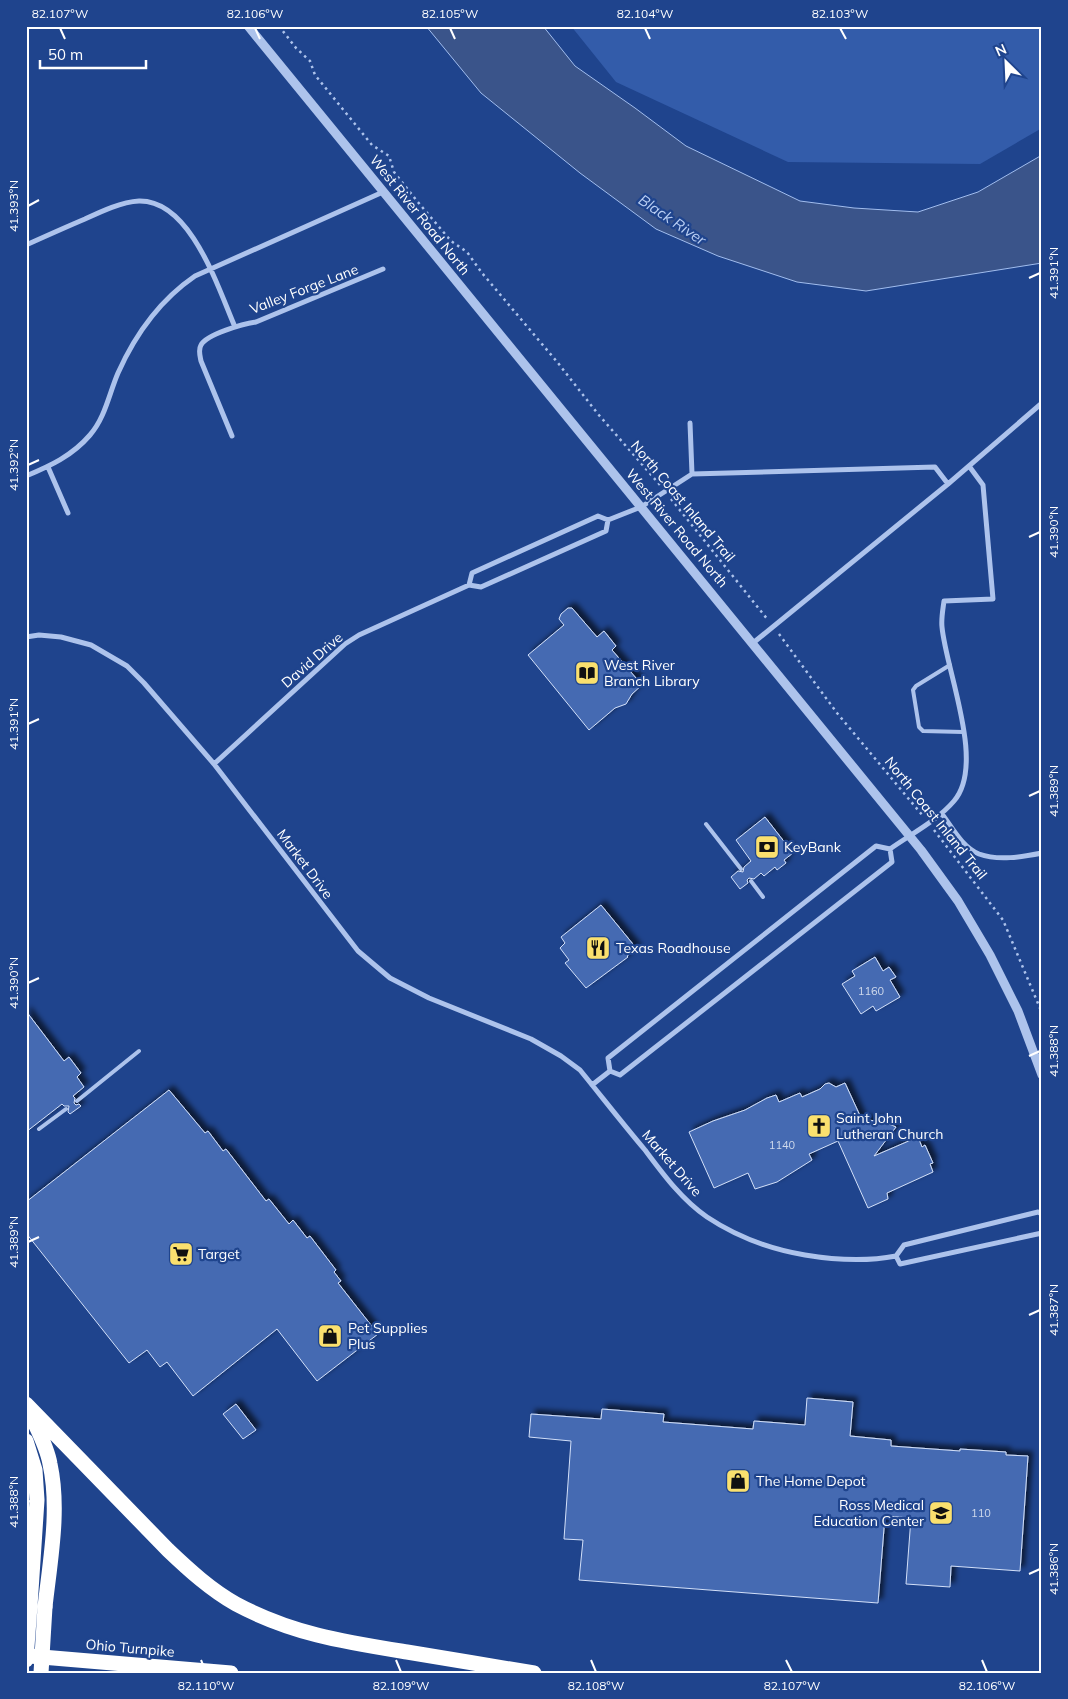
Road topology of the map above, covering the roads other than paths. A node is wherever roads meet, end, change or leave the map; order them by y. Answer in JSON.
{"nodes":[{"id":1,"x":248,"y":26,"type":"edge"},
{"id":2,"x":383,"y":192,"type":"junction"},
{"id":3,"x":26,"y":245,"type":"edge"},
{"id":4,"x":210,"y":269,"type":"junction"},
{"id":5,"x":384,"y":270,"type":"dead end"},
{"id":6,"x":234,"y":328,"type":"junction"},
{"id":7,"x":1042,"y":404,"type":"edge"},
{"id":8,"x":690,"y":423,"type":"dead end"},
{"id":9,"x":232,"y":436,"type":"dead end"},
{"id":10,"x":969,"y":466,"type":"junction"},
{"id":11,"x":48,"y":467,"type":"junction"},
{"id":12,"x":692,"y":474,"type":"junction"},
{"id":13,"x":26,"y":476,"type":"edge"},
{"id":14,"x":948,"y":484,"type":"junction"},
{"id":15,"x":641,"y":507,"type":"junction"},
{"id":16,"x":68,"y":513,"type":"dead end"},
{"id":17,"x":608,"y":520,"type":"junction"},
{"id":18,"x":469,"y":586,"type":"junction"},
{"id":19,"x":26,"y":636,"type":"edge"},
{"id":20,"x":753,"y":643,"type":"junction"},
{"id":21,"x":950,"y":665,"type":"junction"},
{"id":22,"x":963,"y":732,"type":"junction"},
{"id":23,"x":214,"y":764,"type":"junction"},
{"id":24,"x":942,"y":814,"type":"junction"},
{"id":25,"x":706,"y":824,"type":"dead end"},
{"id":26,"x":909,"y":835,"type":"junction"},
{"id":27,"x":890,"y":849,"type":"junction"},
{"id":28,"x":1042,"y":852,"type":"edge"},
{"id":29,"x":741,"y":869,"type":"dead end"},
{"id":30,"x":751,"y":881,"type":"dead end"},
{"id":31,"x":763,"y":897,"type":"dead end"},
{"id":32,"x":139,"y":1051,"type":"dead end"},
{"id":33,"x":610,"y":1070,"type":"junction"},
{"id":34,"x":1042,"y":1075,"type":"edge"},
{"id":35,"x":592,"y":1085,"type":"junction"},
{"id":36,"x":77,"y":1100,"type":"dead end"},
{"id":37,"x":66,"y":1109,"type":"dead end"},
{"id":38,"x":39,"y":1129,"type":"dead end"},
{"id":39,"x":1042,"y":1214,"type":"edge"},
{"id":40,"x":1042,"y":1233,"type":"edge"},
{"id":41,"x":896,"y":1256,"type":"junction"},
{"id":42,"x":26,"y":1404,"type":"edge"},
{"id":43,"x":26,"y":1441,"type":"edge"},
{"id":44,"x":38,"y":1606,"type":"junction"},
{"id":45,"x":26,"y":1656,"type":"edge"},
{"id":46,"x":26,"y":1660,"type":"edge"},
{"id":47,"x":42,"y":1673,"type":"edge"},
{"id":48,"x":230,"y":1673,"type":"edge"},
{"id":49,"x":534,"y":1673,"type":"edge"}],
"edges":[{"from":1,"to":2,"type":"street","name":"West River Road North"},
{"from":2,"to":4,"type":"street"},
{"from":2,"to":15,"type":"street","name":"West River Road North"},
{"from":3,"to":4,"type":"street"},
{"from":4,"to":6,"type":"street"},
{"from":4,"to":11,"type":"street"},
{"from":5,"to":6,"type":"street","name":"Valley Forge Lane"},
{"from":6,"to":9,"type":"street","name":"Valley Forge Lane"},
{"from":7,"to":10,"type":"street"},
{"from":8,"to":12,"type":"street"},
{"from":10,"to":14,"type":"street"},
{"from":10,"to":21,"type":"street"},
{"from":11,"to":13,"type":"street"},
{"from":11,"to":16,"type":"street"},
{"from":12,"to":14,"type":"street"},
{"from":12,"to":15,"type":"street","name":"David Drive"},
{"from":14,"to":20,"type":"street"},
{"from":15,"to":17,"type":"street","name":"David Drive"},
{"from":15,"to":20,"type":"street","name":"West River Road North"},
{"from":17,"to":18,"type":"street","name":"David Drive"},
{"from":17,"to":18,"type":"street","name":"David Drive"},
{"from":18,"to":23,"type":"street","name":"David Drive"},
{"from":19,"to":23,"type":"street","name":"Market Drive"},
{"from":20,"to":26,"type":"street","name":"West River Road North"},
{"from":21,"to":22,"type":"street"},
{"from":21,"to":22,"type":"lane"},
{"from":22,"to":24,"type":"street"},
{"from":23,"to":35,"type":"street","name":"Market Drive"},
{"from":24,"to":26,"type":"street"},
{"from":24,"to":28,"type":"street"},
{"from":25,"to":29,"type":"lane"},
{"from":26,"to":27,"type":"street"},
{"from":26,"to":34,"type":"street","name":"West River Road North"},
{"from":27,"to":33,"type":"street"},
{"from":27,"to":33,"type":"street"},
{"from":30,"to":31,"type":"lane"},
{"from":32,"to":36,"type":"lane"},
{"from":33,"to":35,"type":"street"},
{"from":35,"to":41,"type":"street","name":"Market Drive"},
{"from":37,"to":38,"type":"lane"},
{"from":39,"to":41,"type":"street"},
{"from":40,"to":41,"type":"street","name":"Market Drive"},
{"from":42,"to":44,"type":"highway"},
{"from":42,"to":49,"type":"highway"},
{"from":43,"to":44,"type":"highway"},
{"from":44,"to":46,"type":"highway","bridge":true},
{"from":44,"to":47,"type":"highway","bridge":true},
{"from":45,"to":48,"type":"highway","name":"Ohio Turnpike"}]}
